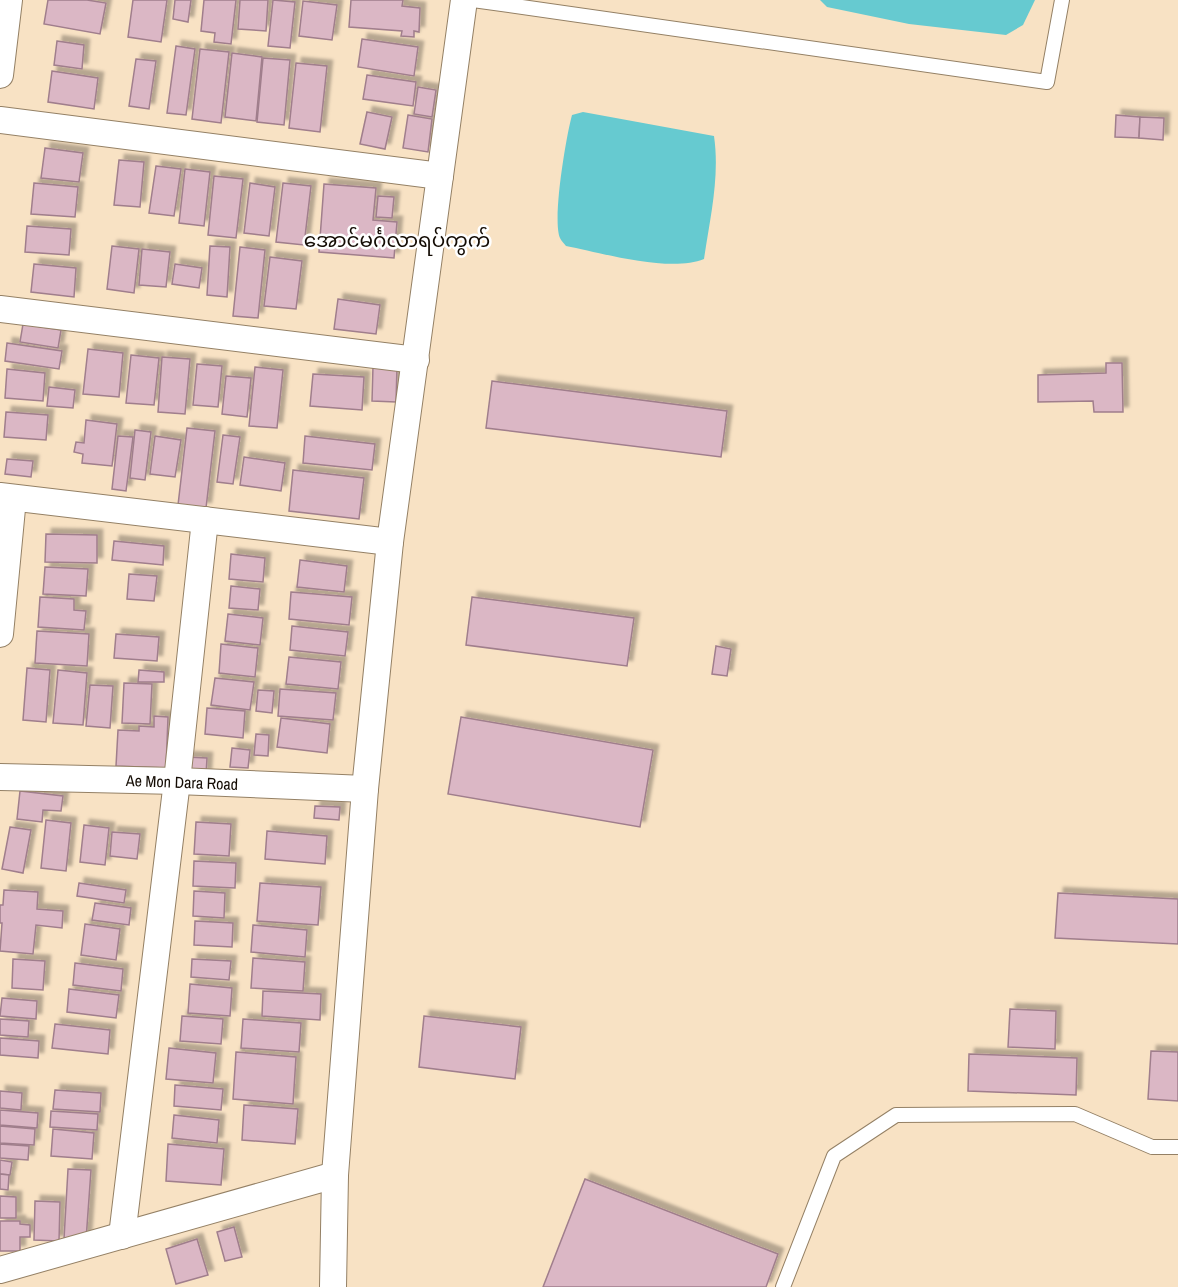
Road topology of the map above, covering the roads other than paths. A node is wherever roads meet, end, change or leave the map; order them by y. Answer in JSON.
{"nodes":[{"id":1,"x":9,"y":0,"type":"edge"},
{"id":2,"x":464,"y":0,"type":"edge"},
{"id":3,"x":472,"y":0,"type":"edge"},
{"id":4,"x":1062,"y":0,"type":"edge"},
{"id":5,"x":0,"y":75,"type":"edge"},
{"id":6,"x":0,"y":120,"type":"edge"},
{"id":7,"x":440,"y":176,"type":"junction"},
{"id":8,"x":0,"y":309,"type":"edge"},
{"id":9,"x":416,"y":360,"type":"junction"},
{"id":10,"x":7,"y":497,"type":"edge"},
{"id":11,"x":205,"y":520,"type":"junction"},
{"id":12,"x":390,"y":542,"type":"junction"},
{"id":13,"x":0,"y":634,"type":"edge"},
{"id":14,"x":0,"y":777,"type":"edge"},
{"id":15,"x":177,"y":781,"type":"junction"},
{"id":16,"x":365,"y":789,"type":"junction"},
{"id":17,"x":1178,"y":1146,"type":"edge"},
{"id":18,"x":335,"y":1175,"type":"junction"},
{"id":19,"x":122,"y":1236,"type":"junction"},
{"id":20,"x":0,"y":1270,"type":"edge"},
{"id":21,"x":333,"y":1287,"type":"edge"},
{"id":22,"x":783,"y":1287,"type":"edge"}],
"edges":[{"from":1,"to":5,"type":"street"},
{"from":2,"to":7,"type":"street"},
{"from":3,"to":4,"type":"lane"},
{"from":6,"to":7,"type":"street"},
{"from":7,"to":9,"type":"street"},
{"from":8,"to":9,"type":"street"},
{"from":9,"to":12,"type":"street"},
{"from":10,"to":11,"type":"street"},
{"from":10,"to":13,"type":"street"},
{"from":11,"to":12,"type":"street"},
{"from":11,"to":15,"type":"street"},
{"from":12,"to":16,"type":"street"},
{"from":14,"to":15,"type":"street","name":"Ae Mon Dara Road"},
{"from":15,"to":16,"type":"street","name":"Ae Mon Dara Road"},
{"from":15,"to":19,"type":"street"},
{"from":16,"to":18,"type":"street"},
{"from":17,"to":22,"type":"lane"},
{"from":18,"to":19,"type":"street"},
{"from":18,"to":21,"type":"street"},
{"from":19,"to":20,"type":"street"}]}
